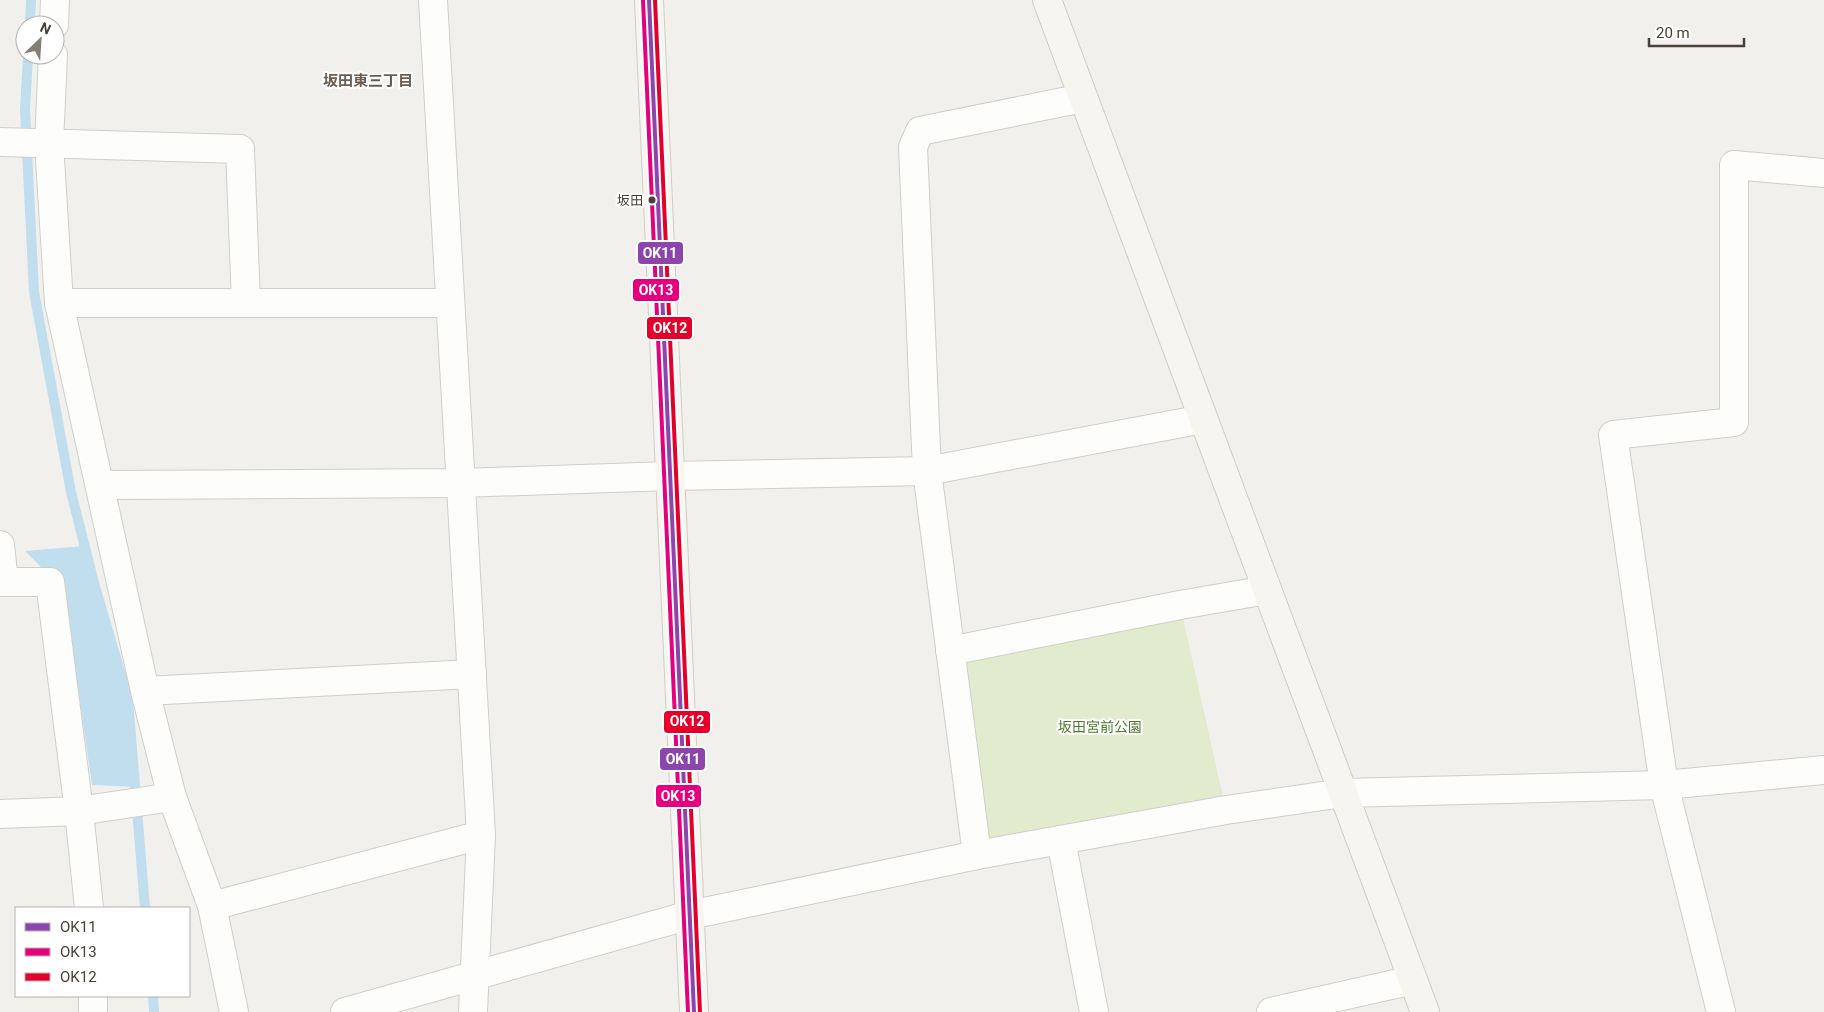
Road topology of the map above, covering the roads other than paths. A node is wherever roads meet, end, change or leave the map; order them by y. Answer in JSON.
{"nodes":[{"id":1,"x":55,"y":0,"type":"edge"},
{"id":2,"x":433,"y":0,"type":"edge"},
{"id":3,"x":648,"y":0,"type":"edge"},
{"id":4,"x":1047,"y":0,"type":"edge"},
{"id":5,"x":54,"y":15,"type":"edge"},
{"id":6,"x":53,"y":65,"type":"edge"},
{"id":7,"x":1083,"y":98,"type":"junction"},
{"id":8,"x":0,"y":142,"type":"edge"},
{"id":9,"x":49,"y":143,"type":"junction"},
{"id":10,"x":1824,"y":173,"type":"edge"},
{"id":11,"x":59,"y":303,"type":"junction"},
{"id":12,"x":246,"y":303,"type":"junction"},
{"id":13,"x":450,"y":303,"type":"junction"},
{"id":14,"x":1203,"y":419,"type":"junction"},
{"id":15,"x":926,"y":471,"type":"junction"},
{"id":16,"x":670,"y":476,"type":"junction"},
{"id":17,"x":461,"y":483,"type":"junction"},
{"id":18,"x":100,"y":485,"type":"junction"},
{"id":19,"x":0,"y":545,"type":"edge"},
{"id":20,"x":2,"y":582,"type":"edge"},
{"id":21,"x":1267,"y":590,"type":"junction"},
{"id":22,"x":950,"y":651,"type":"junction"},
{"id":23,"x":472,"y":674,"type":"junction"},
{"id":24,"x":145,"y":691,"type":"junction"},
{"id":25,"x":1824,"y":770,"type":"edge"},
{"id":26,"x":1664,"y":786,"type":"junction"},
{"id":27,"x":1343,"y":793,"type":"junction"},
{"id":28,"x":172,"y":797,"type":"junction"},
{"id":29,"x":79,"y":811,"type":"junction"},
{"id":30,"x":0,"y":814,"type":"edge"},
{"id":31,"x":481,"y":835,"type":"junction"},
{"id":32,"x":1061,"y":840,"type":"junction"},
{"id":33,"x":977,"y":855,"type":"junction"},
{"id":34,"x":212,"y":906,"type":"junction"},
{"id":35,"x":88,"y":907,"type":"edge"},
{"id":36,"x":690,"y":915,"type":"junction"},
{"id":37,"x":475,"y":976,"type":"junction"},
{"id":38,"x":1414,"y":980,"type":"junction"},
{"id":39,"x":94,"y":997,"type":"edge"},
{"id":40,"x":92,"y":1012,"type":"edge"},
{"id":41,"x":234,"y":1012,"type":"edge"},
{"id":42,"x":345,"y":1012,"type":"edge"},
{"id":43,"x":472,"y":1012,"type":"edge"},
{"id":44,"x":694,"y":1012,"type":"edge"},
{"id":45,"x":1094,"y":1012,"type":"edge"},
{"id":46,"x":1271,"y":1012,"type":"edge"},
{"id":47,"x":1425,"y":1012,"type":"edge"},
{"id":48,"x":1721,"y":1012,"type":"edge"}],
"edges":[{"from":1,"to":5,"type":"street"},
{"from":2,"to":13,"type":"street"},
{"from":3,"to":16,"type":"street"},
{"from":4,"to":7,"type":"street"},
{"from":6,"to":9,"type":"street"},
{"from":7,"to":14,"type":"street"},
{"from":7,"to":15,"type":"street"},
{"from":8,"to":9,"type":"street"},
{"from":9,"to":11,"type":"street"},
{"from":9,"to":12,"type":"street"},
{"from":10,"to":26,"type":"street"},
{"from":11,"to":12,"type":"street"},
{"from":11,"to":18,"type":"street"},
{"from":12,"to":13,"type":"street"},
{"from":13,"to":17,"type":"street"},
{"from":14,"to":15,"type":"street"},
{"from":14,"to":21,"type":"street"},
{"from":15,"to":16,"type":"street"},
{"from":15,"to":22,"type":"street"},
{"from":16,"to":17,"type":"street"},
{"from":16,"to":36,"type":"street"},
{"from":17,"to":18,"type":"street"},
{"from":17,"to":23,"type":"street"},
{"from":18,"to":24,"type":"street"},
{"from":19,"to":20,"type":"street"},
{"from":20,"to":29,"type":"street"},
{"from":21,"to":22,"type":"street"},
{"from":21,"to":27,"type":"street"},
{"from":22,"to":33,"type":"street"},
{"from":23,"to":24,"type":"street"},
{"from":23,"to":31,"type":"street"},
{"from":24,"to":28,"type":"street"},
{"from":25,"to":26,"type":"street"},
{"from":26,"to":27,"type":"street"},
{"from":26,"to":48,"type":"street"},
{"from":27,"to":32,"type":"street"},
{"from":27,"to":38,"type":"street"},
{"from":28,"to":29,"type":"street"},
{"from":28,"to":34,"type":"street"},
{"from":29,"to":30,"type":"street"},
{"from":29,"to":35,"type":"street"},
{"from":31,"to":34,"type":"street"},
{"from":31,"to":37,"type":"street"},
{"from":32,"to":33,"type":"street"},
{"from":32,"to":45,"type":"street"},
{"from":33,"to":36,"type":"street"},
{"from":34,"to":41,"type":"street"},
{"from":36,"to":37,"type":"street"},
{"from":36,"to":44,"type":"street"},
{"from":37,"to":42,"type":"street"},
{"from":37,"to":43,"type":"street"},
{"from":38,"to":46,"type":"street"},
{"from":38,"to":47,"type":"street"},
{"from":39,"to":40,"type":"street"}]}
